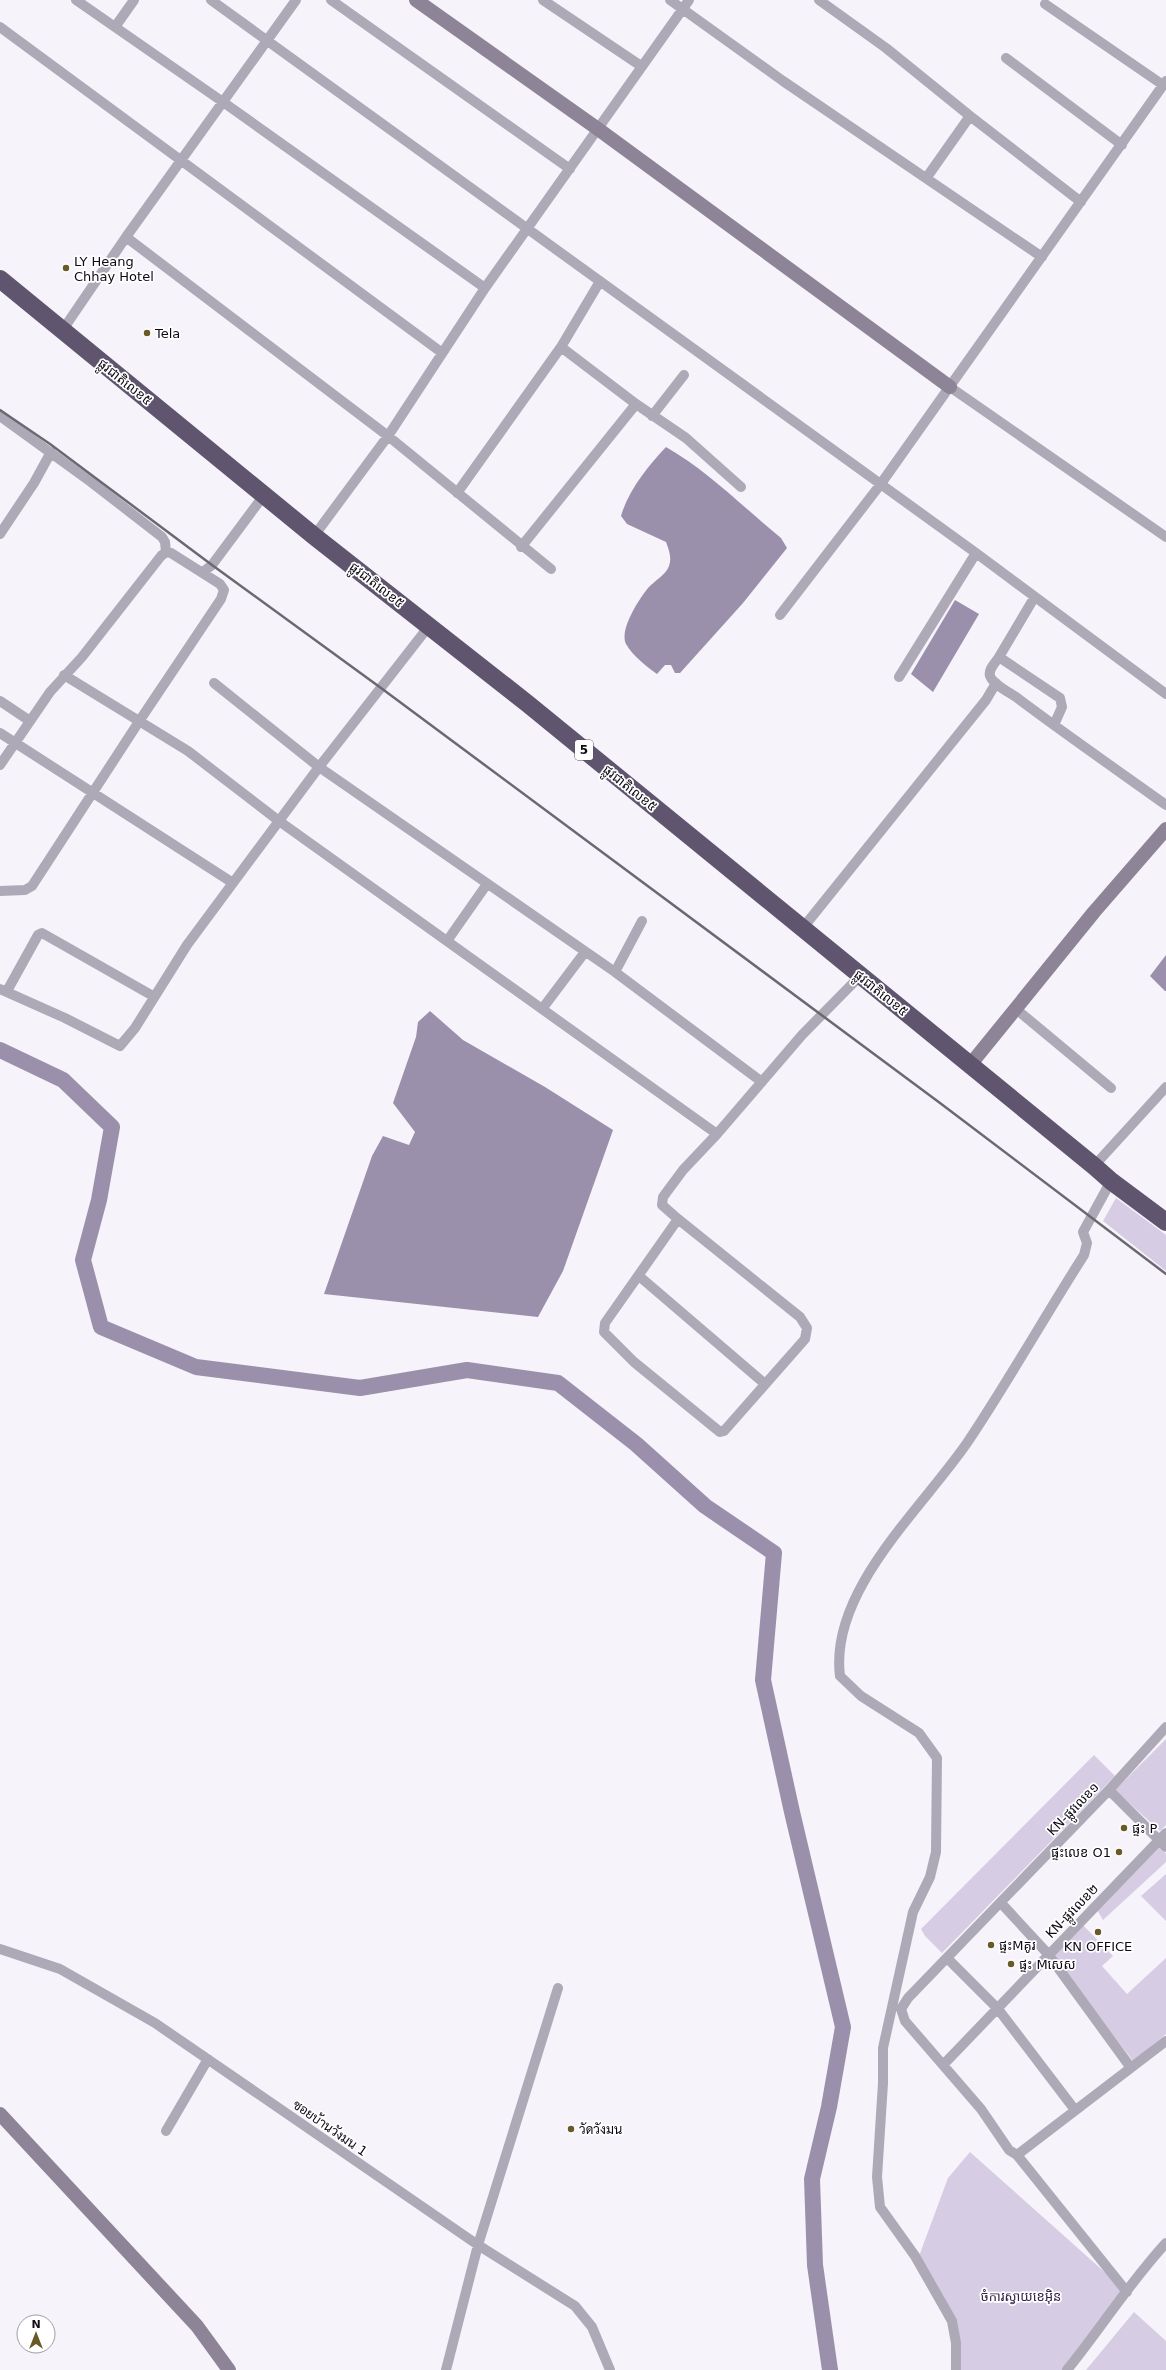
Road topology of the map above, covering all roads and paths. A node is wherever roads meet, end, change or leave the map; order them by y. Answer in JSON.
{"nodes":[{"id":1,"x":76,"y":0,"type":"edge"},
{"id":2,"x":134,"y":0,"type":"edge"},
{"id":3,"x":211,"y":0,"type":"edge"},
{"id":4,"x":296,"y":0,"type":"edge"},
{"id":5,"x":331,"y":0,"type":"edge"},
{"id":6,"x":416,"y":0,"type":"edge"},
{"id":7,"x":543,"y":0,"type":"edge"},
{"id":8,"x":670,"y":0,"type":"edge"},
{"id":9,"x":689,"y":0,"type":"edge"},
{"id":10,"x":819,"y":0,"type":"edge"},
{"id":11,"x":1045,"y":4,"type":"dead end"},
{"id":12,"x":682,"y":9,"type":"junction"},
{"id":13,"x":0,"y":27,"type":"edge"},
{"id":14,"x":115,"y":27,"type":"junction"},
{"id":15,"x":266,"y":41,"type":"junction"},
{"id":16,"x":1006,"y":58,"type":"dead end"},
{"id":17,"x":641,"y":66,"type":"junction"},
{"id":18,"x":1165,"y":83,"type":"edge"},
{"id":19,"x":223,"y":102,"type":"junction"},
{"id":20,"x":970,"y":116,"type":"junction"},
{"id":21,"x":598,"y":129,"type":"junction"},
{"id":22,"x":1122,"y":145,"type":"junction"},
{"id":23,"x":181,"y":161,"type":"junction"},
{"id":24,"x":570,"y":169,"type":"junction"},
{"id":25,"x":927,"y":177,"type":"junction"},
{"id":26,"x":1081,"y":202,"type":"junction"},
{"id":27,"x":527,"y":230,"type":"junction"},
{"id":28,"x":126,"y":237,"type":"junction"},
{"id":29,"x":1042,"y":257,"type":"junction"},
{"id":30,"x":0,"y":279,"type":"edge"},
{"id":31,"x":600,"y":283,"type":"junction"},
{"id":32,"x":485,"y":288,"type":"junction"},
{"id":33,"x":62,"y":331,"type":"junction"},
{"id":34,"x":561,"y":347,"type":"junction"},
{"id":35,"x":441,"y":352,"type":"junction"},
{"id":36,"x":684,"y":375,"type":"dead end"},
{"id":37,"x":950,"y":387,"type":"junction"},
{"id":38,"x":636,"y":404,"type":"junction"},
{"id":39,"x":0,"y":416,"type":"edge"},
{"id":40,"x":652,"y":416,"type":"junction"},
{"id":41,"x":388,"y":436,"type":"junction"},
{"id":42,"x":51,"y":452,"type":"junction"},
{"id":43,"x":880,"y":485,"type":"junction"},
{"id":44,"x":741,"y":487,"type":"dead end"},
{"id":45,"x":457,"y":493,"type":"junction"},
{"id":46,"x":264,"y":495,"type":"junction"},
{"id":47,"x":0,"y":534,"type":"edge"},
{"id":48,"x":314,"y":536,"type":"junction"},
{"id":49,"x":1166,"y":537,"type":"edge"},
{"id":50,"x":522,"y":547,"type":"junction"},
{"id":51,"x":166,"y":552,"type":"junction"},
{"id":52,"x":976,"y":553,"type":"junction"},
{"id":53,"x":551,"y":569,"type":"dead end"},
{"id":54,"x":203,"y":572,"type":"junction"},
{"id":55,"x":1034,"y":598,"type":"junction"},
{"id":56,"x":780,"y":615,"type":"dead end"},
{"id":57,"x":429,"y":626,"type":"junction"},
{"id":58,"x":999,"y":657,"type":"junction"},
{"id":59,"x":64,"y":675,"type":"junction"},
{"id":60,"x":899,"y":677,"type":"dead end"},
{"id":61,"x":214,"y":683,"type":"dead end"},
{"id":62,"x":996,"y":683,"type":"junction"},
{"id":63,"x":1166,"y":694,"type":"edge"},
{"id":64,"x":0,"y":702,"type":"edge"},
{"id":65,"x":140,"y":720,"type":"junction"},
{"id":66,"x":30,"y":722,"type":"junction"},
{"id":67,"x":1054,"y":725,"type":"junction"},
{"id":68,"x":0,"y":733,"type":"edge"},
{"id":69,"x":16,"y":742,"type":"junction"},
{"id":70,"x":0,"y":765,"type":"edge"},
{"id":71,"x":319,"y":766,"type":"junction"},
{"id":72,"x":93,"y":792,"type":"junction"},
{"id":73,"x":1166,"y":805,"type":"edge"},
{"id":74,"x":279,"y":821,"type":"junction"},
{"id":75,"x":1166,"y":828,"type":"edge"},
{"id":76,"x":234,"y":883,"type":"junction"},
{"id":77,"x":487,"y":884,"type":"junction"},
{"id":78,"x":0,"y":891,"type":"edge"},
{"id":79,"x":642,"y":921,"type":"dead end"},
{"id":80,"x":802,"y":929,"type":"junction"},
{"id":81,"x":447,"y":941,"type":"junction"},
{"id":82,"x":585,"y":952,"type":"junction"},
{"id":83,"x":615,"y":972,"type":"junction"},
{"id":84,"x":860,"y":976,"type":"junction"},
{"id":85,"x":3,"y":990,"type":"edge"},
{"id":86,"x":153,"y":996,"type":"junction"},
{"id":87,"x":542,"y":1009,"type":"junction"},
{"id":88,"x":1016,"y":1009,"type":"junction"},
{"id":89,"x":970,"y":1065,"type":"junction"},
{"id":90,"x":762,"y":1082,"type":"junction"},
{"id":91,"x":1166,"y":1087,"type":"edge"},
{"id":92,"x":1111,"y":1088,"type":"dead end"},
{"id":93,"x":717,"y":1134,"type":"junction"},
{"id":94,"x":1094,"y":1166,"type":"junction"},
{"id":95,"x":1111,"y":1182,"type":"junction"},
{"id":96,"x":678,"y":1219,"type":"junction"},
{"id":97,"x":1166,"y":1222,"type":"edge"},
{"id":98,"x":639,"y":1276,"type":"junction"},
{"id":99,"x":765,"y":1384,"type":"junction"},
{"id":100,"x":1166,"y":1727,"type":"edge"},
{"id":101,"x":1109,"y":1790,"type":"junction"},
{"id":102,"x":1164,"y":1840,"type":"edge"},
{"id":103,"x":1001,"y":1903,"type":"junction"},
{"id":104,"x":0,"y":1949,"type":"edge"},
{"id":105,"x":1048,"y":1954,"type":"junction"},
{"id":106,"x":947,"y":1958,"type":"junction"},
{"id":107,"x":558,"y":1988,"type":"dead end"},
{"id":108,"x":998,"y":2009,"type":"junction"},
{"id":109,"x":1166,"y":2041,"type":"edge"},
{"id":110,"x":208,"y":2060,"type":"junction"},
{"id":111,"x":944,"y":2064,"type":"junction"},
{"id":112,"x":1131,"y":2068,"type":"junction"},
{"id":113,"x":1075,"y":2110,"type":"junction"},
{"id":114,"x":0,"y":2114,"type":"edge"},
{"id":115,"x":166,"y":2131,"type":"dead end"},
{"id":116,"x":1017,"y":2155,"type":"junction"},
{"id":117,"x":1166,"y":2243,"type":"edge"},
{"id":118,"x":478,"y":2245,"type":"junction"},
{"id":119,"x":1127,"y":2292,"type":"junction"},
{"id":120,"x":229,"y":2370,"type":"edge"},
{"id":121,"x":446,"y":2370,"type":"edge"},
{"id":122,"x":610,"y":2370,"type":"edge"},
{"id":123,"x":956,"y":2370,"type":"edge"},
{"id":124,"x":1067,"y":2370,"type":"edge"}],
"edges":[{"from":1,"to":14,"type":"street"},
{"from":2,"to":14,"type":"street"},
{"from":3,"to":15,"type":"street"},
{"from":4,"to":15,"type":"street"},
{"from":5,"to":24,"type":"street"},
{"from":6,"to":21,"type":"street"},
{"from":7,"to":17,"type":"street"},
{"from":8,"to":12,"type":"street"},
{"from":9,"to":12,"type":"street"},
{"from":10,"to":20,"type":"street"},
{"from":11,"to":18,"type":"street"},
{"from":12,"to":17,"type":"street"},
{"from":12,"to":25,"type":"street"},
{"from":13,"to":23,"type":"street"},
{"from":14,"to":19,"type":"street"},
{"from":15,"to":19,"type":"street"},
{"from":15,"to":27,"type":"street"},
{"from":16,"to":22,"type":"street"},
{"from":17,"to":21,"type":"street"},
{"from":18,"to":22,"type":"street"},
{"from":19,"to":23,"type":"street"},
{"from":19,"to":32,"type":"street"},
{"from":20,"to":25,"type":"street"},
{"from":20,"to":26,"type":"street"},
{"from":21,"to":24,"type":"street"},
{"from":21,"to":37,"type":"street"},
{"from":22,"to":26,"type":"street"},
{"from":23,"to":28,"type":"street"},
{"from":23,"to":35,"type":"street"},
{"from":24,"to":27,"type":"street"},
{"from":25,"to":29,"type":"street"},
{"from":26,"to":29,"type":"street"},
{"from":27,"to":31,"type":"street"},
{"from":27,"to":32,"type":"street"},
{"from":28,"to":33,"type":"street"},
{"from":28,"to":41,"type":"street"},
{"from":29,"to":37,"type":"street"},
{"from":30,"to":33,"type":"highway","name":"ផ្លូវជាតិលេខ៥","number":"5"},
{"from":31,"to":34,"type":"street"},
{"from":31,"to":43,"type":"street"},
{"from":32,"to":35,"type":"street"},
{"from":33,"to":46,"type":"highway","name":"ផ្លូវជាតិលេខ៥","number":"5"},
{"from":34,"to":38,"type":"street"},
{"from":34,"to":45,"type":"street"},
{"from":35,"to":41,"type":"street"},
{"from":36,"to":40,"type":"street"},
{"from":37,"to":43,"type":"street"},
{"from":37,"to":49,"type":"street"},
{"from":38,"to":40,"type":"street"},
{"from":38,"to":50,"type":"street"},
{"from":39,"to":42,"type":"street"},
{"from":40,"to":44,"type":"street"},
{"from":41,"to":45,"type":"street"},
{"from":41,"to":48,"type":"street"},
{"from":42,"to":47,"type":"street"},
{"from":42,"to":51,"type":"street"},
{"from":43,"to":52,"type":"street"},
{"from":43,"to":56,"type":"street"},
{"from":45,"to":50,"type":"street"},
{"from":46,"to":48,"type":"highway","name":"ផ្លូវជាតិលេខ៥","number":"5"},
{"from":46,"to":54,"type":"street"},
{"from":48,"to":57,"type":"highway","name":"ផ្លូវជាតិលេខ៥","number":"5"},
{"from":50,"to":53,"type":"street"},
{"from":51,"to":54,"type":"street"},
{"from":51,"to":59,"type":"street"},
{"from":52,"to":55,"type":"street"},
{"from":52,"to":60,"type":"street"},
{"from":54,"to":65,"type":"street"},
{"from":55,"to":58,"type":"street"},
{"from":55,"to":63,"type":"street"},
{"from":57,"to":71,"type":"street"},
{"from":57,"to":80,"type":"highway","name":"ផ្លូវជាតិលេខ៥","number":"5"},
{"from":58,"to":62,"type":"street"},
{"from":58,"to":67,"type":"street"},
{"from":59,"to":65,"type":"street"},
{"from":59,"to":66,"type":"street"},
{"from":61,"to":71,"type":"street"},
{"from":62,"to":67,"type":"street"},
{"from":62,"to":80,"type":"street"},
{"from":64,"to":66,"type":"street"},
{"from":65,"to":72,"type":"street"},
{"from":65,"to":74,"type":"street"},
{"from":66,"to":69,"type":"street"},
{"from":67,"to":73,"type":"street"},
{"from":68,"to":69,"type":"street"},
{"from":69,"to":70,"type":"street"},
{"from":69,"to":72,"type":"street"},
{"from":71,"to":74,"type":"street"},
{"from":71,"to":77,"type":"street"},
{"from":72,"to":76,"type":"street"},
{"from":72,"to":78,"type":"street"},
{"from":74,"to":76,"type":"street"},
{"from":74,"to":81,"type":"street"},
{"from":75,"to":88,"type":"street"},
{"from":76,"to":86,"type":"street"},
{"from":77,"to":81,"type":"street"},
{"from":77,"to":82,"type":"street"},
{"from":79,"to":83,"type":"street"},
{"from":80,"to":84,"type":"highway","name":"ផ្លូវជាតិលេខ៥","number":"5"},
{"from":81,"to":87,"type":"street"},
{"from":82,"to":83,"type":"street"},
{"from":82,"to":87,"type":"street"},
{"from":83,"to":90,"type":"street"},
{"from":84,"to":89,"type":"highway","name":"ផ្លូវជាតិលេខ៥","number":"5"},
{"from":84,"to":90,"type":"street"},
{"from":85,"to":86,"type":"street"},
{"from":85,"to":86,"type":"street"},
{"from":87,"to":93,"type":"street"},
{"from":88,"to":89,"type":"street"},
{"from":88,"to":92,"type":"street"},
{"from":89,"to":94,"type":"highway","name":"ផ្លូវជាតិលេខ៥","number":"5"},
{"from":90,"to":93,"type":"street"},
{"from":91,"to":94,"type":"street"},
{"from":93,"to":96,"type":"street"},
{"from":94,"to":95,"type":"highway","name":"ផ្លូវជាតិលេខ៥","number":"5"},
{"from":95,"to":97,"type":"highway","name":"ផ្លូវជាតិលេខ៥","number":"5"},
{"from":95,"to":123,"type":"street"},
{"from":96,"to":98,"type":"street"},
{"from":96,"to":99,"type":"street"},
{"from":98,"to":99,"type":"street"},
{"from":98,"to":99,"type":"street"},
{"from":100,"to":101,"type":"street","name":"KN-ផ្លូវលេខ១"},
{"from":101,"to":102,"type":"street"},
{"from":101,"to":103,"type":"street","name":"KN-ផ្លូវលេខ១"},
{"from":102,"to":105,"type":"street","name":"KN-ផ្លូវលេខ២"},
{"from":103,"to":105,"type":"street"},
{"from":103,"to":106,"type":"street","name":"KN-ផ្លូវលេខ១"},
{"from":104,"to":110,"type":"street","name":"ซอยบ้านวังมน 1"},
{"from":105,"to":108,"type":"street","name":"KN-ផ្លូវលេខ២"},
{"from":105,"to":112,"type":"street"},
{"from":106,"to":108,"type":"street"},
{"from":106,"to":111,"type":"street","name":"KN-ផ្លូវលេខ១"},
{"from":107,"to":118,"type":"street"},
{"from":108,"to":111,"type":"street","name":"KN-ផ្លូវលេខ២"},
{"from":108,"to":113,"type":"street"},
{"from":109,"to":112,"type":"street"},
{"from":110,"to":115,"type":"street"},
{"from":110,"to":118,"type":"street","name":"ซอยบ้านวังมน 1"},
{"from":111,"to":116,"type":"street"},
{"from":112,"to":113,"type":"street"},
{"from":113,"to":116,"type":"street"},
{"from":114,"to":120,"type":"street"},
{"from":116,"to":119,"type":"street"},
{"from":117,"to":119,"type":"street"},
{"from":118,"to":121,"type":"street"},
{"from":118,"to":122,"type":"street","name":"ซอยบ้านวังมน 1"},
{"from":119,"to":124,"type":"street"}]}
